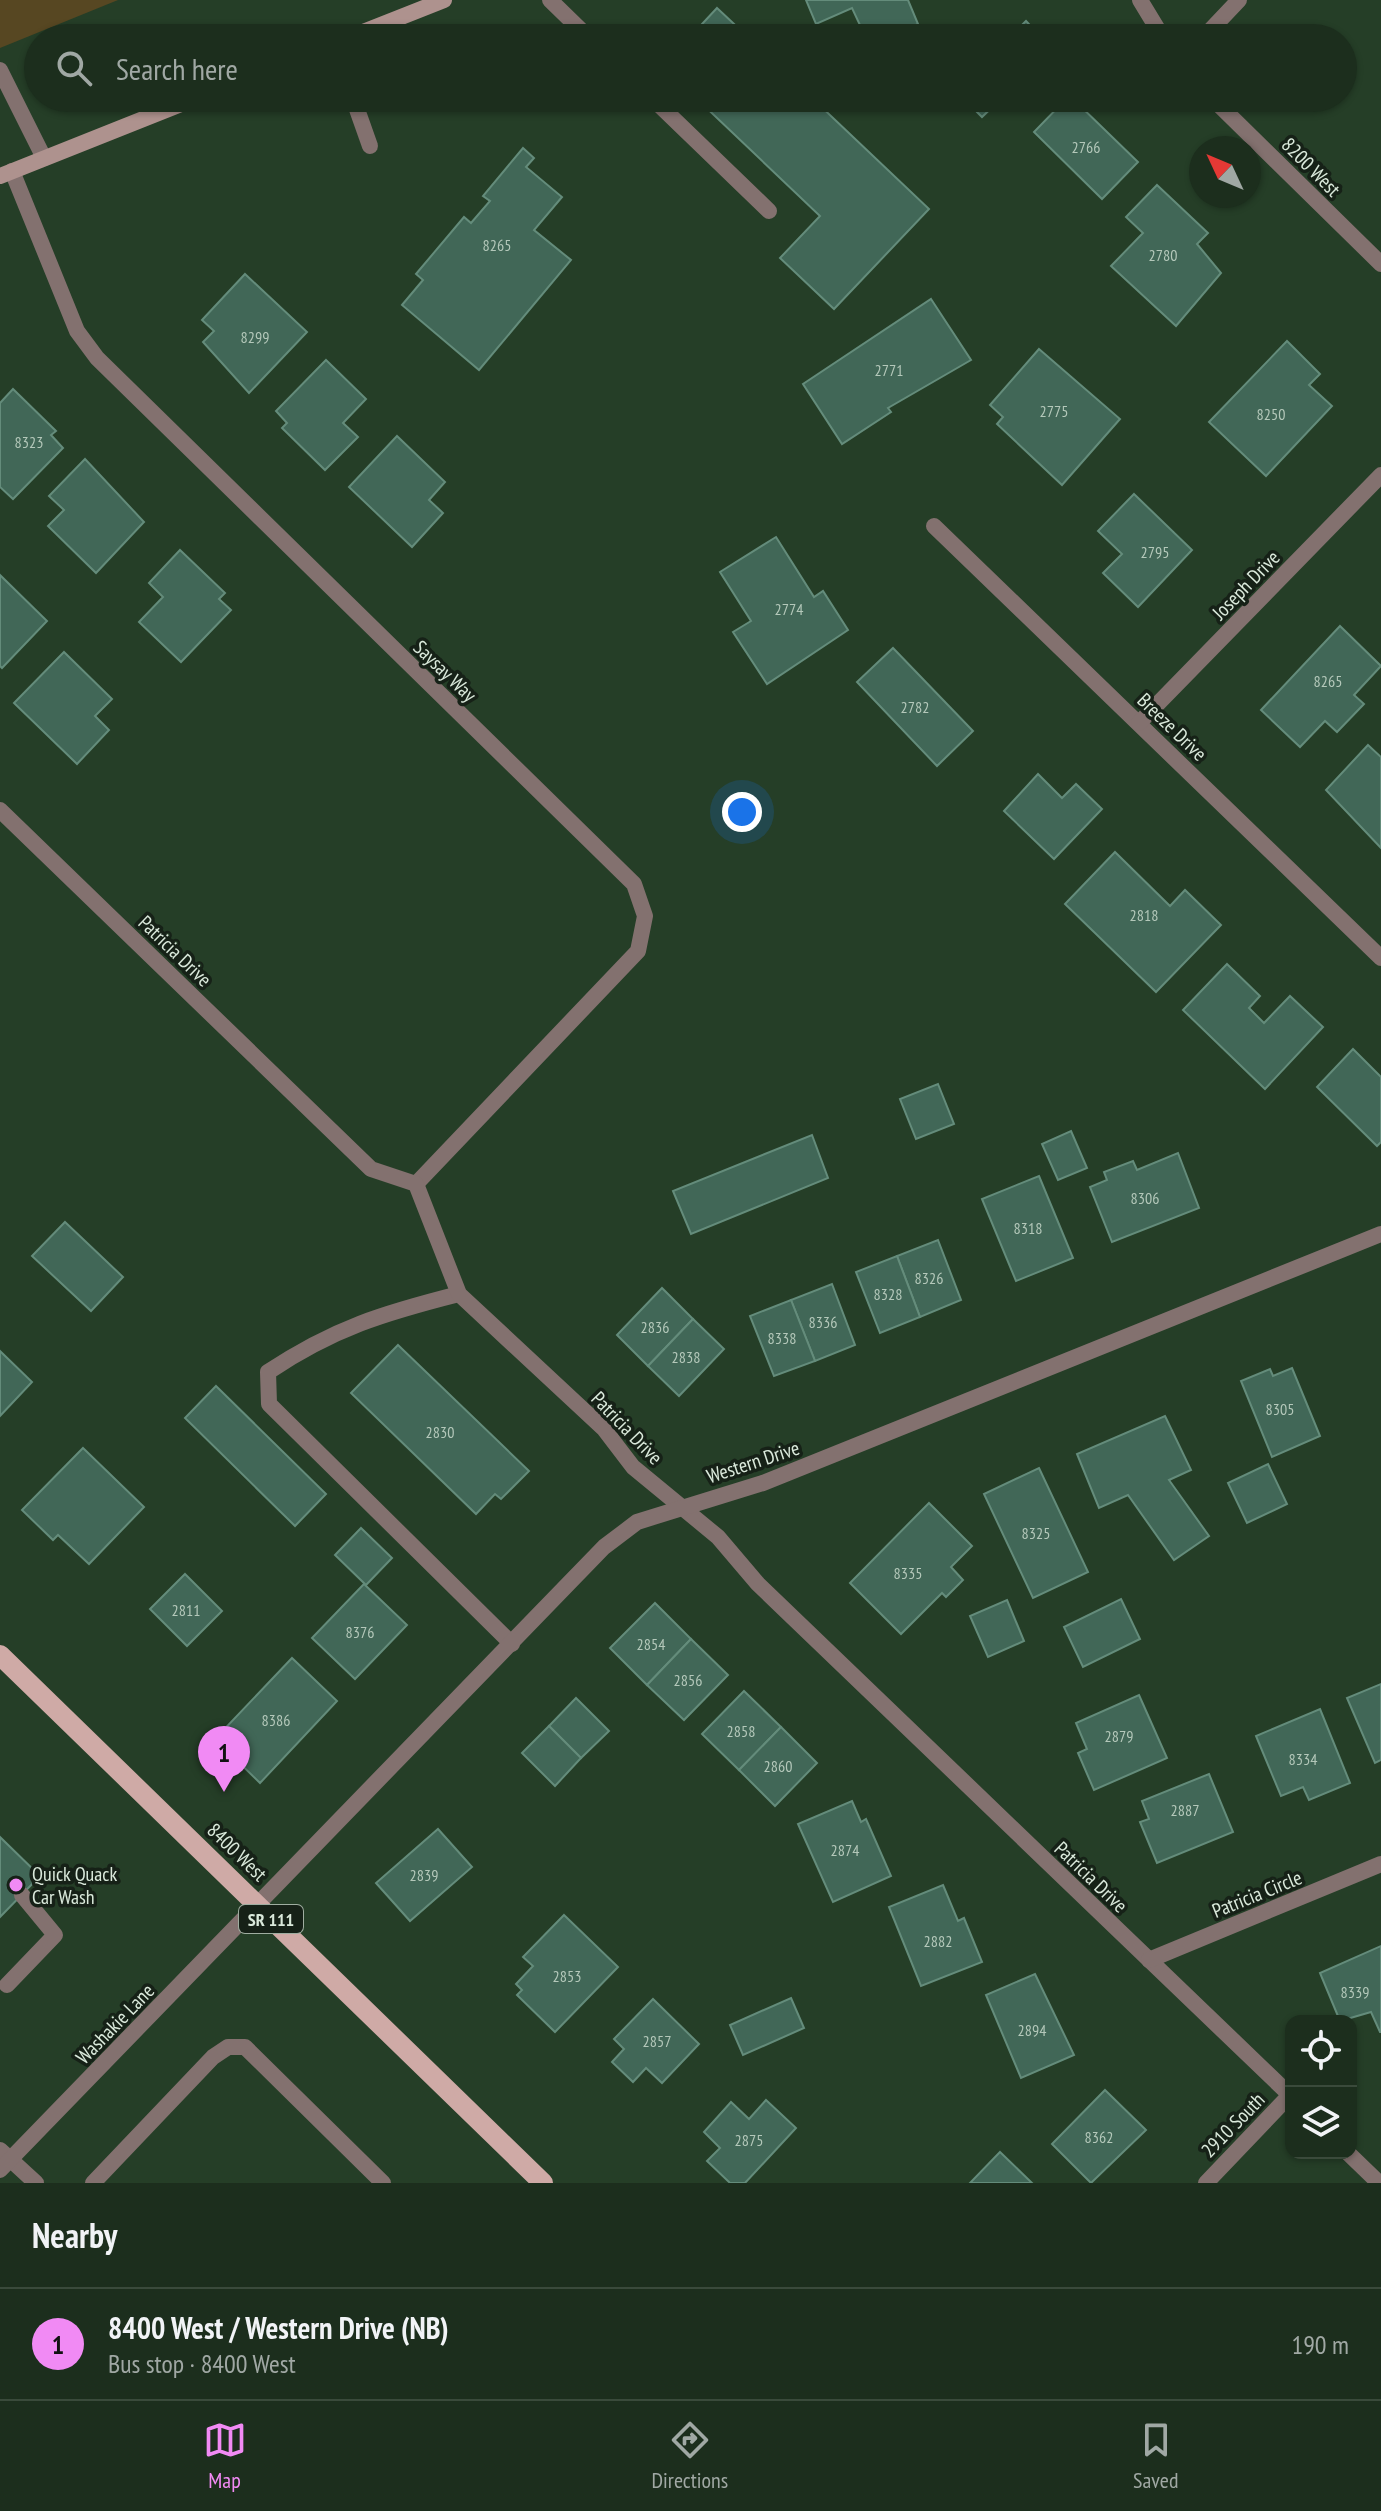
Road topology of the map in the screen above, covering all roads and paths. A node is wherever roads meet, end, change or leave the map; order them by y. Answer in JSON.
{"nodes":[{"id":1,"x":444,"y":0,"type":"edge"},
{"id":2,"x":550,"y":0,"type":"edge"},
{"id":3,"x":1140,"y":0,"type":"edge"},
{"id":4,"x":1239,"y":0,"type":"edge"},
{"id":5,"x":383,"y":24,"type":"edge"},
{"id":6,"x":575,"y":24,"type":"edge"},
{"id":7,"x":1155,"y":24,"type":"edge"},
{"id":8,"x":1216,"y":24,"type":"edge"},
{"id":9,"x":0,"y":70,"type":"edge"},
{"id":10,"x":161,"y":112,"type":"edge"},
{"id":11,"x":358,"y":112,"type":"edge"},
{"id":12,"x":666,"y":112,"type":"edge"},
{"id":13,"x":1226,"y":112,"type":"edge"},
{"id":14,"x":370,"y":146,"type":"dead end"},
{"id":15,"x":44,"y":158,"type":"junction"},
{"id":16,"x":6,"y":173,"type":"edge"},
{"id":17,"x":769,"y":211,"type":"dead end"},
{"id":18,"x":1381,"y":264,"type":"edge"},
{"id":19,"x":1381,"y":475,"type":"edge"},
{"id":20,"x":934,"y":526,"type":"dead end"},
{"id":21,"x":1139,"y":723,"type":"junction"},
{"id":22,"x":0,"y":810,"type":"edge"},
{"id":23,"x":1381,"y":958,"type":"edge"},
{"id":24,"x":416,"y":1184,"type":"junction"},
{"id":25,"x":1381,"y":1234,"type":"edge"},
{"id":26,"x":459,"y":1294,"type":"junction"},
{"id":27,"x":680,"y":1506,"type":"junction"},
{"id":28,"x":512,"y":1644,"type":"junction"},
{"id":29,"x":0,"y":1655,"type":"edge"},
{"id":30,"x":1381,"y":1864,"type":"edge"},
{"id":31,"x":22,"y":1895,"type":"dead end"},
{"id":32,"x":258,"y":1906,"type":"junction"},
{"id":33,"x":1149,"y":1960,"type":"junction"},
{"id":34,"x":7,"y":1985,"type":"dead end"},
{"id":35,"x":1285,"y":2091,"type":"edge"},
{"id":36,"x":1285,"y":2101,"type":"edge"},
{"id":37,"x":4,"y":2159,"type":"edge"},
{"id":38,"x":1354,"y":2159,"type":"edge"},
{"id":39,"x":36,"y":2183,"type":"edge"},
{"id":40,"x":93,"y":2183,"type":"edge"},
{"id":41,"x":383,"y":2183,"type":"edge"},
{"id":42,"x":543,"y":2183,"type":"edge"},
{"id":43,"x":1206,"y":2183,"type":"edge"},
{"id":44,"x":1379,"y":2183,"type":"edge"}],
"edges":[{"from":1,"to":5,"type":"street"},
{"from":2,"to":6,"type":"street"},
{"from":3,"to":7,"type":"street"},
{"from":4,"to":8,"type":"street"},
{"from":9,"to":15,"type":"street"},
{"from":10,"to":15,"type":"street"},
{"from":11,"to":14,"type":"street"},
{"from":12,"to":17,"type":"street"},
{"from":13,"to":18,"type":"street","name":"8200 West"},
{"from":15,"to":16,"type":"street"},
{"from":16,"to":24,"type":"street","name":"Saysay Way"},
{"from":19,"to":21,"type":"street","name":"Joseph Drive"},
{"from":20,"to":21,"type":"street","name":"Breeze Drive"},
{"from":21,"to":23,"type":"street","name":"Breeze Drive"},
{"from":22,"to":24,"type":"street","name":"Patricia Drive"},
{"from":24,"to":26,"type":"street","name":"Patricia Drive"},
{"from":25,"to":27,"type":"street","name":"Western Drive"},
{"from":26,"to":27,"type":"street","name":"Patricia Drive"},
{"from":26,"to":28,"type":"street"},
{"from":27,"to":28,"type":"street","name":"Western Drive"},
{"from":27,"to":33,"type":"street","name":"Patricia Drive"},
{"from":28,"to":32,"type":"street","name":"Western Drive"},
{"from":29,"to":32,"type":"main road","name":"8400 West","number":"SR 111"},
{"from":30,"to":33,"type":"street","name":"Patricia Circle"},
{"from":31,"to":34,"type":"street"},
{"from":32,"to":37,"type":"street","name":"Washakie Lane"},
{"from":32,"to":42,"type":"main road","name":"8400 West","number":"SR 111"},
{"from":33,"to":35,"type":"street","name":"Patricia Drive"},
{"from":36,"to":43,"type":"street","name":"2910 South"},
{"from":37,"to":39,"type":"street"},
{"from":38,"to":44,"type":"street"},
{"from":40,"to":41,"type":"street"}]}
